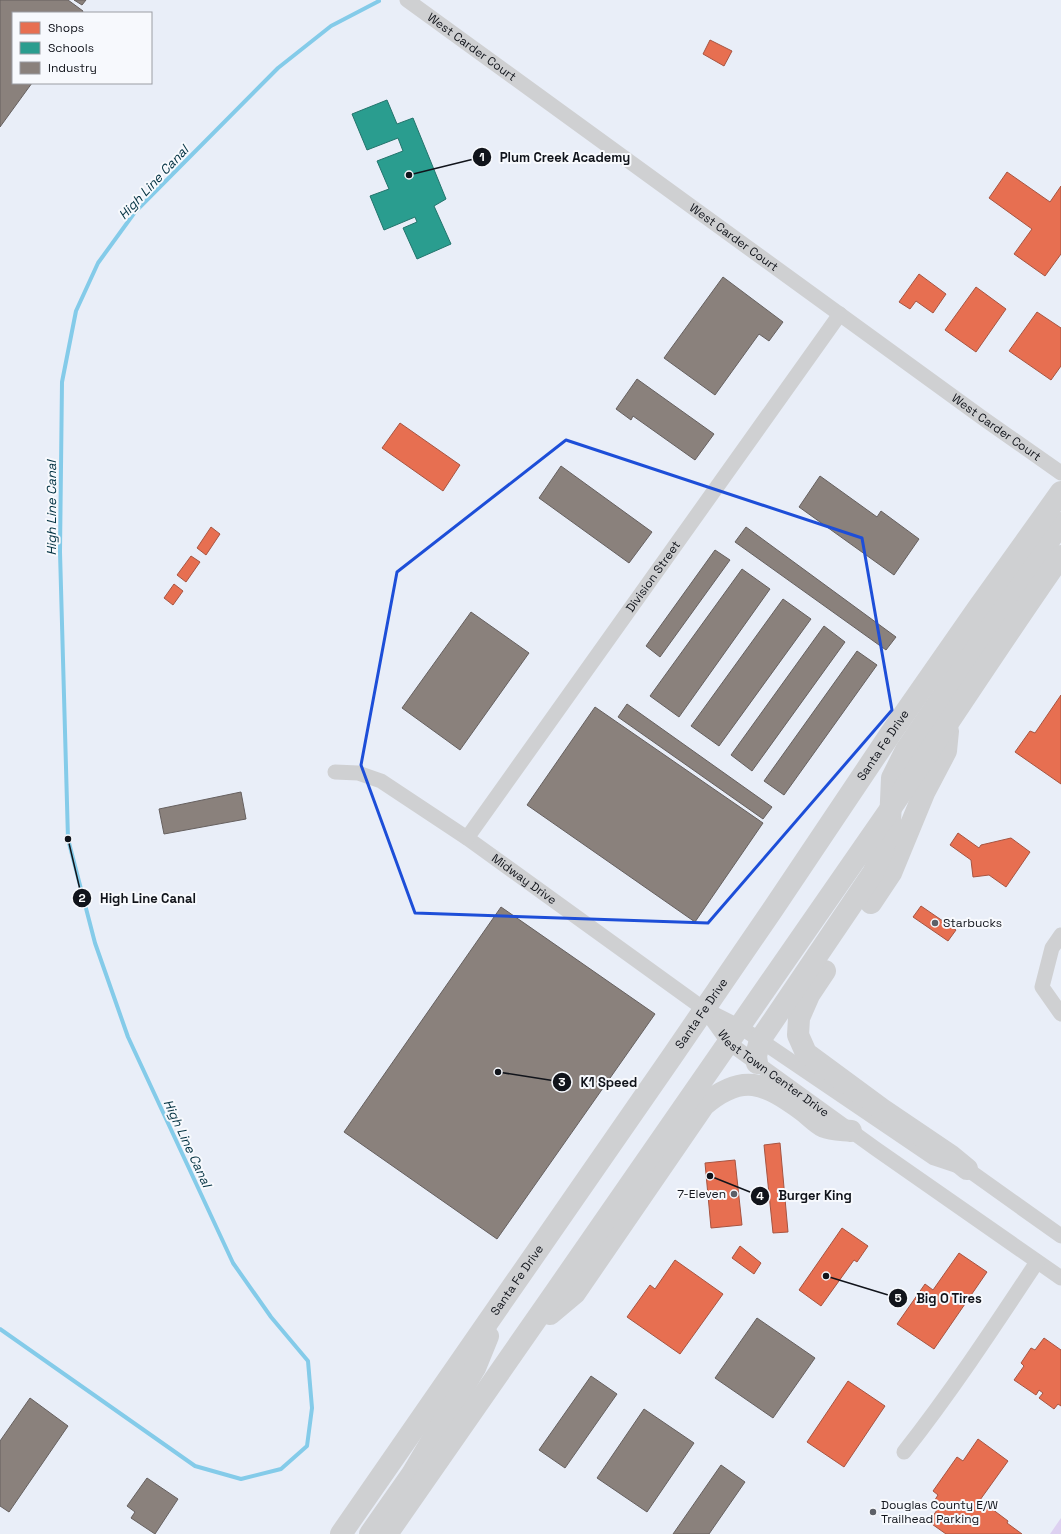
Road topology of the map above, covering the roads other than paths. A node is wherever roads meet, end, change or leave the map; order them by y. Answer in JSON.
{"nodes":[{"id":1,"x":407,"y":0,"type":"edge"},
{"id":2,"x":840,"y":314,"type":"junction"},
{"id":3,"x":1061,"y":473,"type":"edge"},
{"id":4,"x":1061,"y":492,"type":"edge"},
{"id":5,"x":1061,"y":523,"type":"edge"},
{"id":6,"x":1061,"y":556,"type":"edge"},
{"id":7,"x":950,"y":719,"type":"junction"},
{"id":8,"x":335,"y":772,"type":"dead end"},
{"id":9,"x":892,"y":806,"type":"junction"},
{"id":10,"x":466,"y":838,"type":"junction"},
{"id":11,"x":1061,"y":935,"type":"edge"},
{"id":12,"x":704,"y":1009,"type":"junction"},
{"id":13,"x":1061,"y":1014,"type":"edge"},
{"id":14,"x":734,"y":1035,"type":"junction"},
{"id":15,"x":760,"y":1040,"type":"junction"},
{"id":16,"x":758,"y":1063,"type":"junction"},
{"id":17,"x":851,"y":1131,"type":"junction"},
{"id":18,"x":967,"y":1169,"type":"junction"},
{"id":19,"x":1061,"y":1236,"type":"edge"},
{"id":20,"x":1037,"y":1262,"type":"junction"},
{"id":21,"x":1061,"y":1278,"type":"edge"},
{"id":22,"x":500,"y":1302,"type":"junction"},
{"id":23,"x":528,"y":1332,"type":"junction"},
{"id":24,"x":904,"y":1452,"type":"dead end"},
{"id":25,"x":341,"y":1534,"type":"edge"},
{"id":26,"x":370,"y":1534,"type":"edge"},
{"id":27,"x":387,"y":1534,"type":"edge"}],
"edges":[{"from":1,"to":2,"type":"street","name":"West Carder Court"},
{"from":2,"to":3,"type":"street","name":"West Carder Court"},
{"from":2,"to":10,"type":"street","name":"Division Street"},
{"from":4,"to":12,"type":"highway","name":"Santa Fe Drive"},
{"from":5,"to":9,"type":"highway"},
{"from":6,"to":7,"type":"highway"},
{"from":7,"to":9,"type":"highway"},
{"from":7,"to":18,"type":"highway"},
{"from":8,"to":10,"type":"street","name":"Midway Drive"},
{"from":9,"to":14,"type":"highway"},
{"from":9,"to":15,"type":"highway"},
{"from":10,"to":12,"type":"street","name":"Midway Drive"},
{"from":11,"to":13,"type":"street"},
{"from":12,"to":14,"type":"street","name":"West Town Center Drive"},
{"from":12,"to":22,"type":"highway","name":"Santa Fe Drive"},
{"from":14,"to":15,"type":"street","name":"West Town Center Drive"},
{"from":14,"to":16,"type":"street","name":"West Town Center Drive"},
{"from":14,"to":23,"type":"highway"},
{"from":15,"to":16,"type":"highway"},
{"from":15,"to":18,"type":"street","name":"West Town Center Drive"},
{"from":16,"to":17,"type":"street","name":"West Town Center Drive"},
{"from":17,"to":20,"type":"street","name":"West Town Center Drive"},
{"from":17,"to":23,"type":"highway"},
{"from":18,"to":19,"type":"street","name":"West Town Center Drive"},
{"from":20,"to":21,"type":"street","name":"West Town Center Drive"},
{"from":20,"to":24,"type":"street"},
{"from":22,"to":25,"type":"highway","name":"Santa Fe Drive"},
{"from":22,"to":26,"type":"highway"},
{"from":23,"to":27,"type":"highway"}]}
